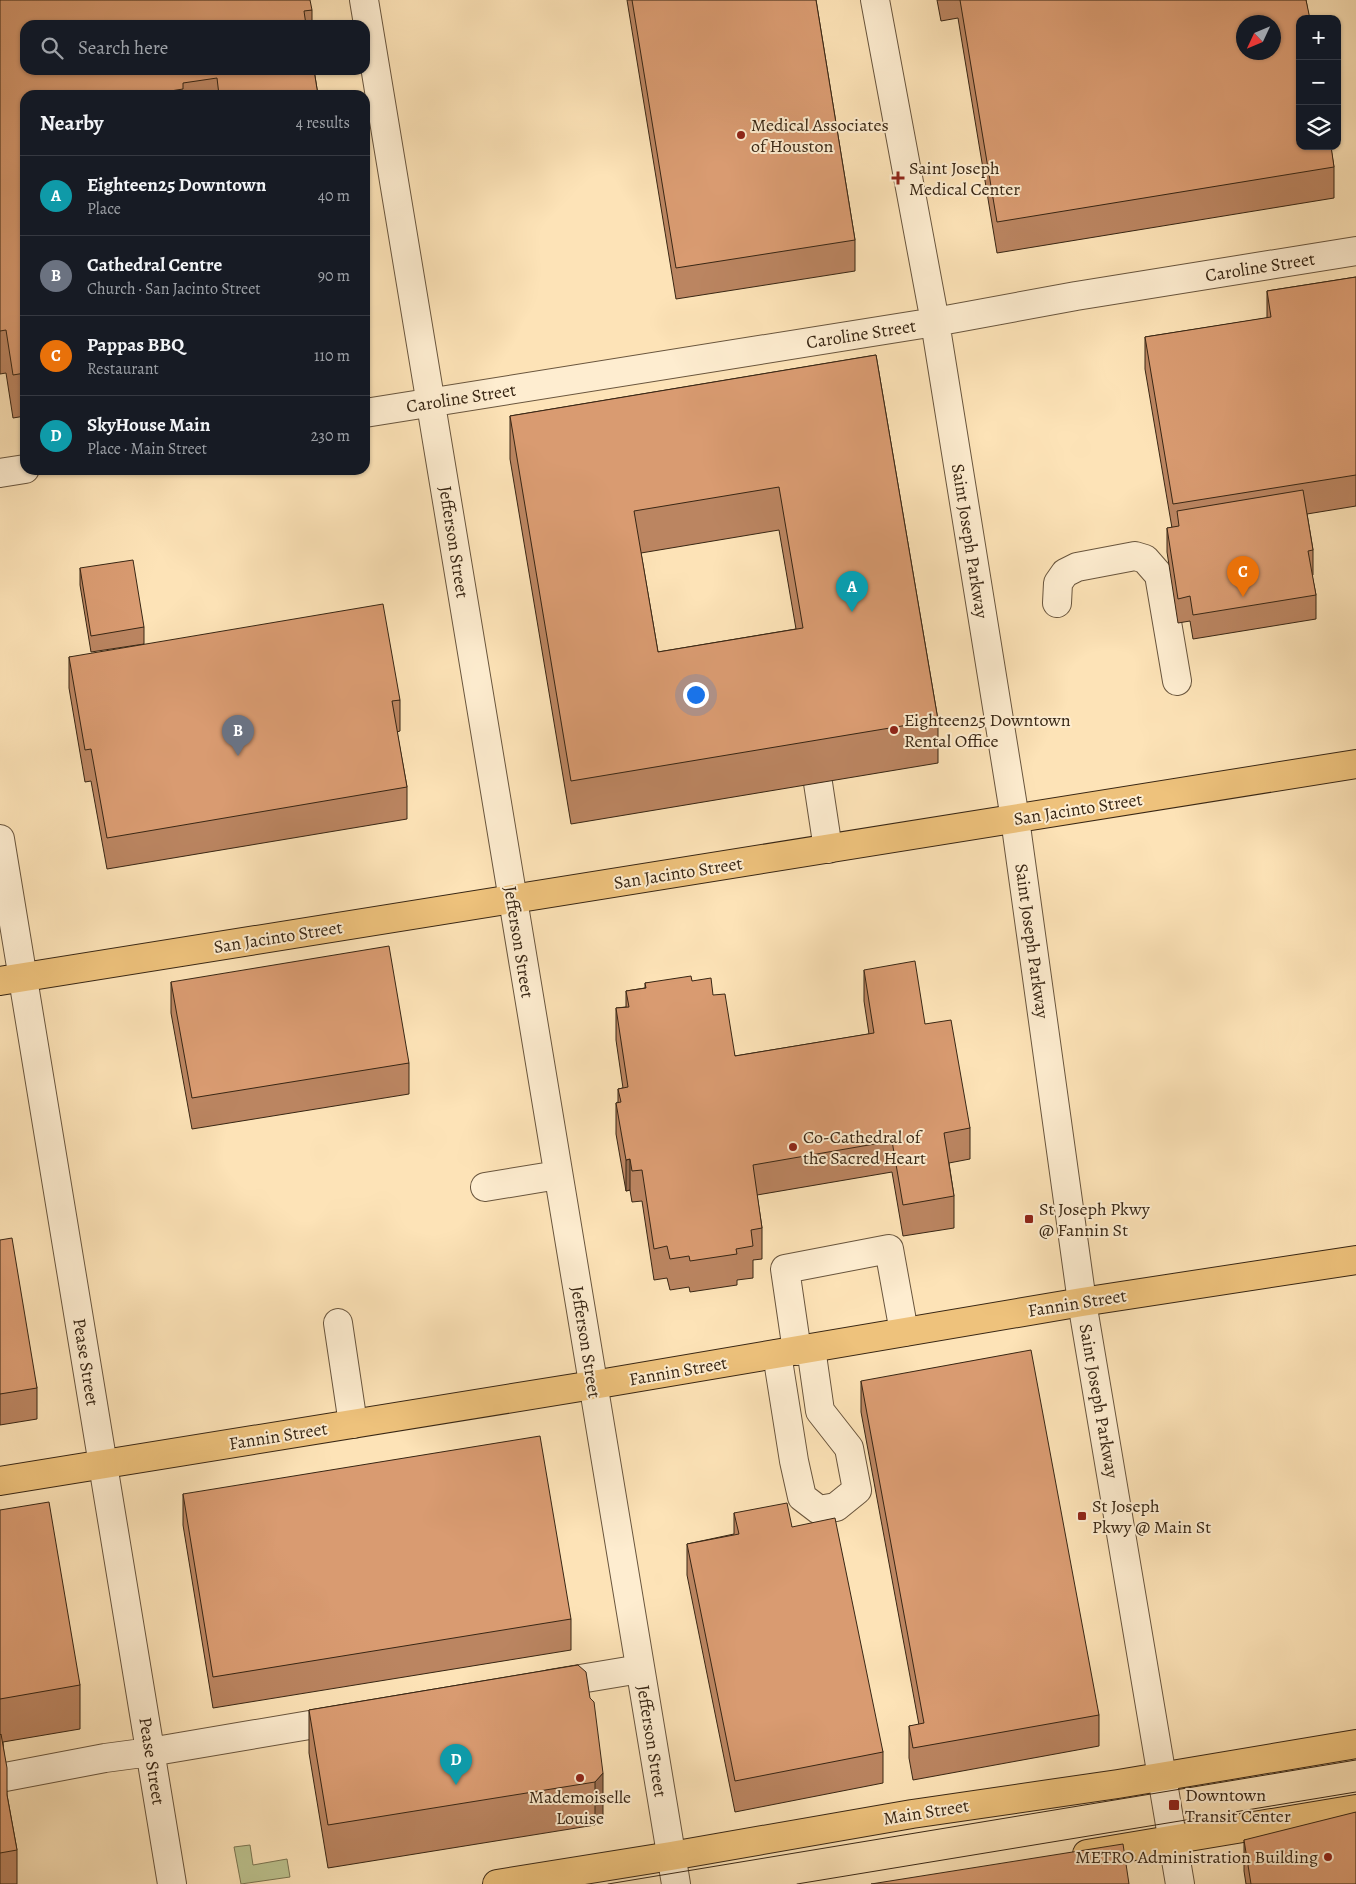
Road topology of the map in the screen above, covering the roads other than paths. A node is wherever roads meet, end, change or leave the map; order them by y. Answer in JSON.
{"nodes":[{"id":1,"x":364,"y":0,"type":"edge"},
{"id":2,"x":875,"y":0,"type":"edge"},
{"id":3,"x":367,"y":20,"type":"edge"},
{"id":4,"x":370,"y":36,"type":"edge"},
{"id":5,"x":1356,"y":251,"type":"edge"},
{"id":6,"x":935,"y":322,"type":"junction"},
{"id":7,"x":431,"y":403,"type":"junction"},
{"id":8,"x":370,"y":412,"type":"edge"},
{"id":9,"x":20,"y":470,"type":"edge"},
{"id":10,"x":0,"y":473,"type":"edge"},
{"id":11,"x":1057,"y":603,"type":"dead end"},
{"id":12,"x":1177,"y":680,"type":"dead end"},
{"id":13,"x":1356,"y":764,"type":"edge"},
{"id":14,"x":818,"y":783,"type":"edge"},
{"id":15,"x":1015,"y":819,"type":"junction"},
{"id":16,"x":0,"y":839,"type":"edge"},
{"id":17,"x":828,"y":849,"type":"junction"},
{"id":18,"x":512,"y":899,"type":"junction"},
{"id":19,"x":12,"y":980,"type":"edge"},
{"id":20,"x":558,"y":1175,"type":"junction"},
{"id":21,"x":485,"y":1187,"type":"dead end"},
{"id":22,"x":1356,"y":1260,"type":"edge"},
{"id":23,"x":1082,"y":1302,"type":"junction"},
{"id":24,"x":338,"y":1323,"type":"dead end"},
{"id":25,"x":904,"y":1332,"type":"junction"},
{"id":26,"x":795,"y":1351,"type":"junction"},
{"id":27,"x":593,"y":1386,"type":"junction"},
{"id":28,"x":353,"y":1424,"type":"junction"},
{"id":29,"x":103,"y":1464,"type":"junction"},
{"id":30,"x":0,"y":1481,"type":"edge"},
{"id":31,"x":640,"y":1669,"type":"junction"},
{"id":32,"x":523,"y":1689,"type":"edge"},
{"id":33,"x":368,"y":1715,"type":"edge"},
{"id":34,"x":1356,"y":1744,"type":"edge"},
{"id":35,"x":150,"y":1752,"type":"junction"},
{"id":36,"x":1163,"y":1776,"type":"junction"},
{"id":37,"x":0,"y":1778,"type":"edge"},
{"id":38,"x":1356,"y":1809,"type":"edge"},
{"id":39,"x":1173,"y":1840,"type":"junction"},
{"id":40,"x":671,"y":1856,"type":"junction"},
{"id":41,"x":1063,"y":1858,"type":"edge"},
{"id":42,"x":172,"y":1884,"type":"edge"},
{"id":43,"x":497,"y":1884,"type":"edge"},
{"id":44,"x":676,"y":1884,"type":"edge"},
{"id":45,"x":1180,"y":1884,"type":"edge"}],
"edges":[{"from":1,"to":3,"type":"street","name":"Jefferson Street"},
{"from":2,"to":6,"type":"street","name":"Saint Joseph Parkway"},
{"from":4,"to":7,"type":"street","name":"Jefferson Street"},
{"from":5,"to":6,"type":"street","name":"Caroline Street"},
{"from":6,"to":7,"type":"street","name":"Caroline Street"},
{"from":6,"to":15,"type":"street","name":"Saint Joseph Parkway"},
{"from":7,"to":8,"type":"street","name":"Caroline Street"},
{"from":7,"to":18,"type":"street","name":"Jefferson Street"},
{"from":9,"to":10,"type":"street"},
{"from":11,"to":12,"type":"street"},
{"from":13,"to":15,"type":"main road","name":"San Jacinto Street"},
{"from":14,"to":17,"type":"street"},
{"from":15,"to":17,"type":"main road","name":"San Jacinto Street"},
{"from":15,"to":23,"type":"street","name":"Saint Joseph Parkway"},
{"from":16,"to":19,"type":"street","name":"Pease Street"},
{"from":17,"to":18,"type":"main road","name":"San Jacinto Street"},
{"from":18,"to":19,"type":"main road","name":"San Jacinto Street"},
{"from":18,"to":20,"type":"street","name":"Jefferson Street"},
{"from":19,"to":29,"type":"street","name":"Pease Street"},
{"from":20,"to":21,"type":"street"},
{"from":20,"to":27,"type":"street","name":"Jefferson Street"},
{"from":22,"to":23,"type":"main road","name":"Fannin Street"},
{"from":23,"to":25,"type":"main road","name":"Fannin Street"},
{"from":23,"to":36,"type":"street","name":"Saint Joseph Parkway"},
{"from":24,"to":28,"type":"street"},
{"from":25,"to":26,"type":"main road","name":"Fannin Street"},
{"from":25,"to":26,"type":"street"},
{"from":26,"to":26,"type":"street"},
{"from":26,"to":27,"type":"main road","name":"Fannin Street"},
{"from":27,"to":28,"type":"main road","name":"Fannin Street"},
{"from":27,"to":31,"type":"street","name":"Jefferson Street"},
{"from":28,"to":29,"type":"main road","name":"Fannin Street"},
{"from":29,"to":30,"type":"main road","name":"Fannin Street"},
{"from":29,"to":35,"type":"street","name":"Pease Street"},
{"from":31,"to":32,"type":"street"},
{"from":31,"to":40,"type":"street","name":"Jefferson Street"},
{"from":33,"to":35,"type":"street"},
{"from":34,"to":36,"type":"main road","name":"Main Street"},
{"from":35,"to":37,"type":"street"},
{"from":35,"to":42,"type":"street","name":"Pease Street"},
{"from":36,"to":39,"type":"street","name":"Saint Joseph Parkway"},
{"from":36,"to":40,"type":"main road","name":"Main Street"},
{"from":38,"to":39,"type":"main road"},
{"from":39,"to":41,"type":"main road"},
{"from":39,"to":45,"type":"street","name":"Saint Joseph Parkway"},
{"from":40,"to":43,"type":"main road","name":"Main Street"},
{"from":40,"to":44,"type":"street","name":"Jefferson Street"}]}
